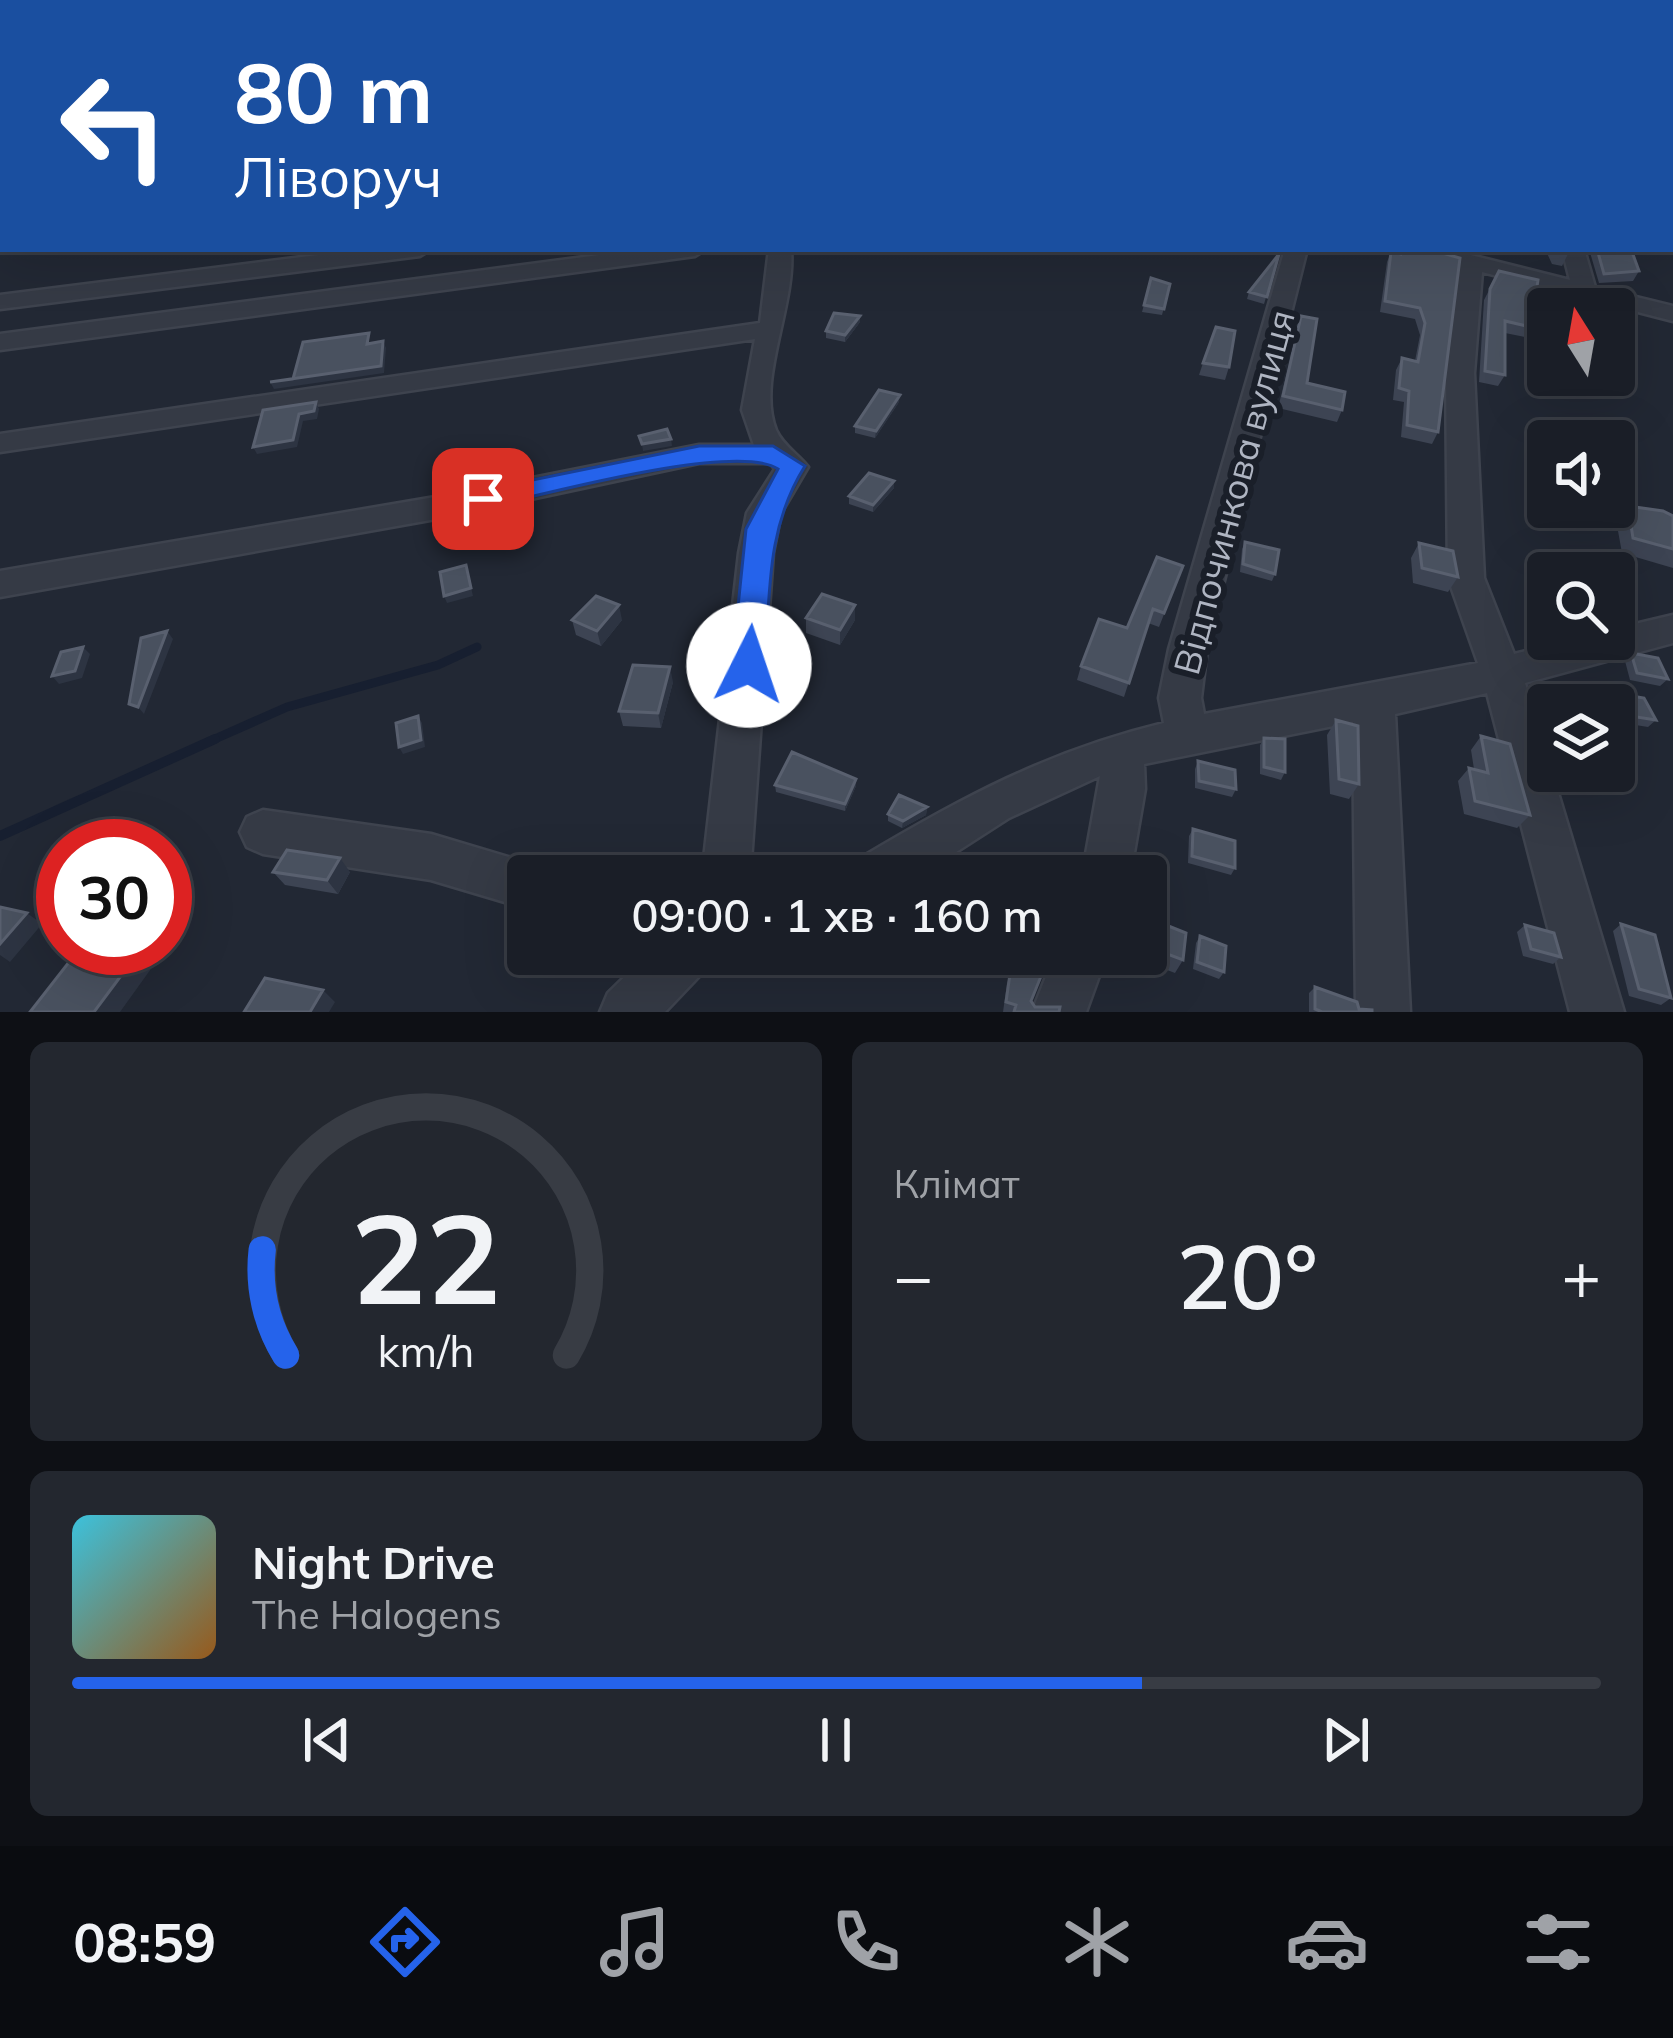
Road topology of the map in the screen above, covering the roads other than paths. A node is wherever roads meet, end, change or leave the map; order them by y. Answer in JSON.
{"nodes":[{"id":1,"x":396,"y":252,"type":"edge"},
{"id":2,"x":673,"y":252,"type":"edge"},
{"id":3,"x":781,"y":252,"type":"edge"},
{"id":4,"x":1295,"y":252,"type":"edge"},
{"id":5,"x":1435,"y":252,"type":"edge"},
{"id":6,"x":1574,"y":252,"type":"edge"},
{"id":7,"x":1473,"y":260,"type":"junction"},
{"id":8,"x":1577,"y":288,"type":"edge"},
{"id":9,"x":1583,"y":288,"type":"edge"},
{"id":10,"x":0,"y":302,"type":"edge"},
{"id":11,"x":1635,"y":304,"type":"edge"},
{"id":12,"x":1673,"y":314,"type":"edge"},
{"id":13,"x":772,"y":329,"type":"junction"},
{"id":14,"x":0,"y":342,"type":"edge"},
{"id":15,"x":0,"y":443,"type":"edge"},
{"id":16,"x":773,"y":454,"type":"junction"},
{"id":17,"x":0,"y":584,"type":"edge"},
{"id":18,"x":1673,"y":629,"type":"edge"},
{"id":19,"x":1502,"y":674,"type":"junction"},
{"id":20,"x":1374,"y":704,"type":"junction"},
{"id":21,"x":1188,"y":735,"type":"junction"},
{"id":22,"x":1122,"y":751,"type":"junction"},
{"id":23,"x":263,"y":832,"type":"dead end"},
{"id":24,"x":728,"y":855,"type":"edge"},
{"id":25,"x":909,"y":855,"type":"edge"},
{"id":26,"x":1110,"y":855,"type":"edge"},
{"id":27,"x":507,"y":877,"type":"edge"},
{"id":28,"x":664,"y":975,"type":"edge"},
{"id":29,"x":1073,"y":975,"type":"edge"},
{"id":30,"x":626,"y":1012,"type":"edge"},
{"id":31,"x":1060,"y":1012,"type":"edge"},
{"id":32,"x":1383,"y":1012,"type":"edge"},
{"id":33,"x":1597,"y":1012,"type":"edge"}],
"edges":[{"from":1,"to":10,"type":"street"},
{"from":2,"to":14,"type":"street"},
{"from":3,"to":13,"type":"street"},
{"from":4,"to":21,"type":"street","name":"Відпочинкова вулиця"},
{"from":5,"to":7,"type":"street"},
{"from":6,"to":9,"type":"street"},
{"from":7,"to":8,"type":"street"},
{"from":7,"to":19,"type":"street"},
{"from":11,"to":12,"type":"street"},
{"from":13,"to":15,"type":"street"},
{"from":13,"to":16,"type":"street"},
{"from":16,"to":17,"type":"street"},
{"from":16,"to":24,"type":"street"},
{"from":18,"to":19,"type":"street"},
{"from":19,"to":20,"type":"street"},
{"from":19,"to":33,"type":"street"},
{"from":20,"to":21,"type":"street"},
{"from":20,"to":32,"type":"street"},
{"from":21,"to":22,"type":"street"},
{"from":22,"to":25,"type":"street"},
{"from":22,"to":26,"type":"street"},
{"from":23,"to":27,"type":"street"},
{"from":28,"to":30,"type":"street"},
{"from":29,"to":31,"type":"street"}]}
